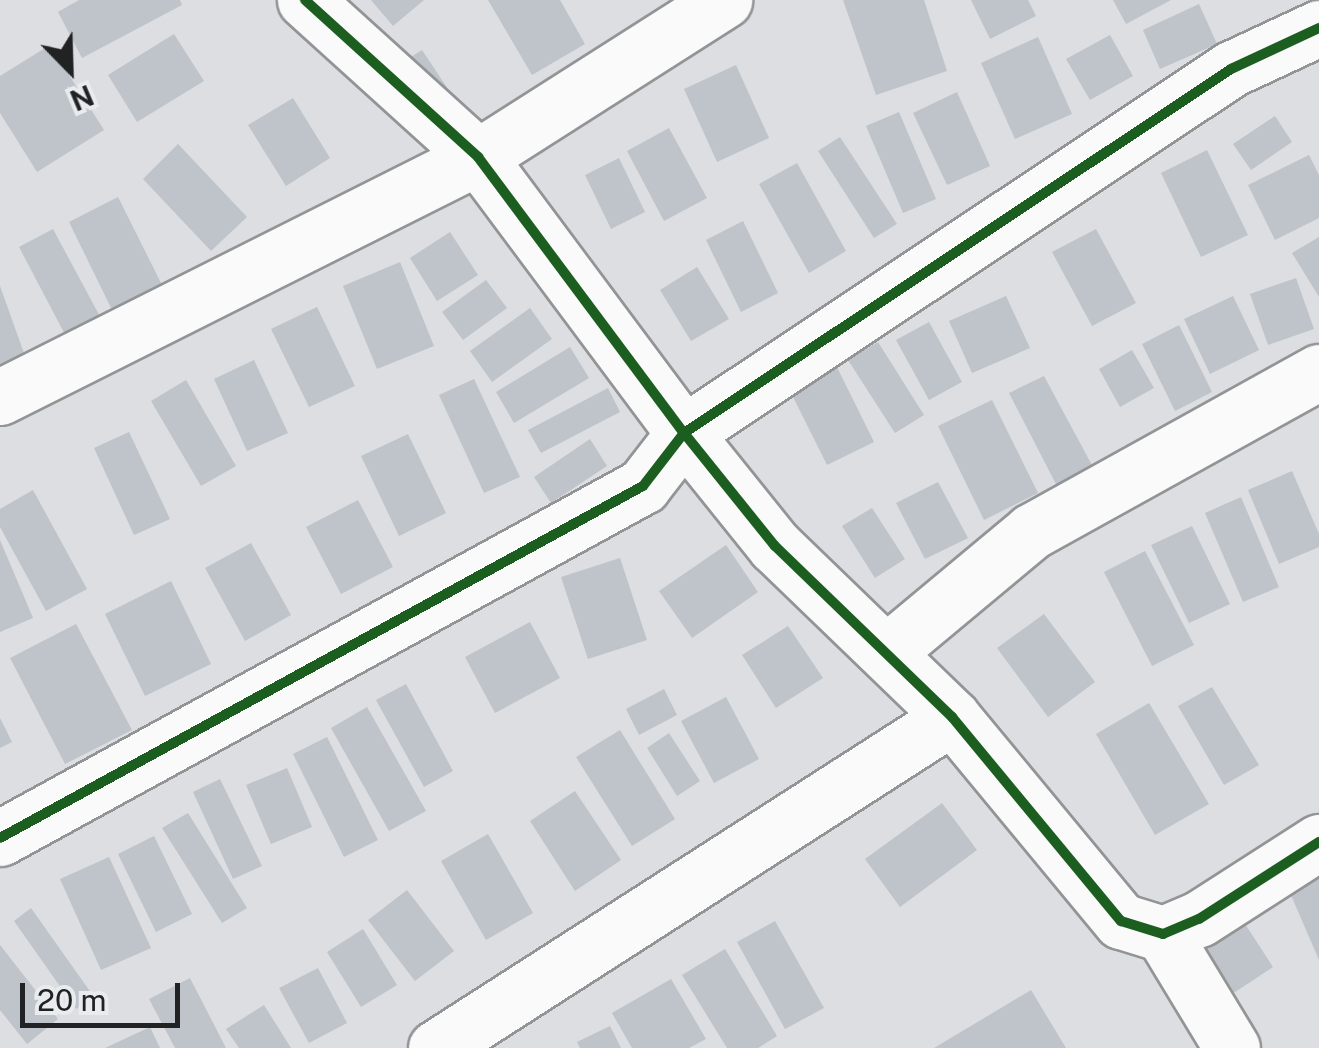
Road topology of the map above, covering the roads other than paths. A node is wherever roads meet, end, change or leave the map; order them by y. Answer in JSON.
{"nodes":[{"id":1,"x":305,"y":0,"type":"edge"},
{"id":2,"x":724,"y":0,"type":"edge"},
{"id":3,"x":1314,"y":23,"type":"edge"},
{"id":4,"x":478,"y":156,"type":"junction"},
{"id":5,"x":1319,"y":372,"type":"edge"},
{"id":6,"x":0,"y":397,"type":"edge"},
{"id":7,"x":684,"y":434,"type":"junction"},
{"id":8,"x":888,"y":651,"type":"junction"},
{"id":9,"x":952,"y":717,"type":"junction"},
{"id":10,"x":0,"y":838,"type":"edge"},
{"id":11,"x":1319,"y":842,"type":"edge"},
{"id":12,"x":1163,"y":934,"type":"junction"},
{"id":13,"x":436,"y":1048,"type":"edge"},
{"id":14,"x":1232,"y":1048,"type":"edge"}],
"edges":[{"from":1,"to":4,"type":"street"},
{"from":2,"to":4,"type":"street"},
{"from":3,"to":7,"type":"street"},
{"from":4,"to":6,"type":"street"},
{"from":4,"to":7,"type":"street"},
{"from":5,"to":8,"type":"street"},
{"from":7,"to":8,"type":"street"},
{"from":7,"to":10,"type":"street"},
{"from":8,"to":9,"type":"street"},
{"from":9,"to":12,"type":"street"},
{"from":9,"to":13,"type":"street"},
{"from":11,"to":12,"type":"street"},
{"from":12,"to":14,"type":"street"}]}
